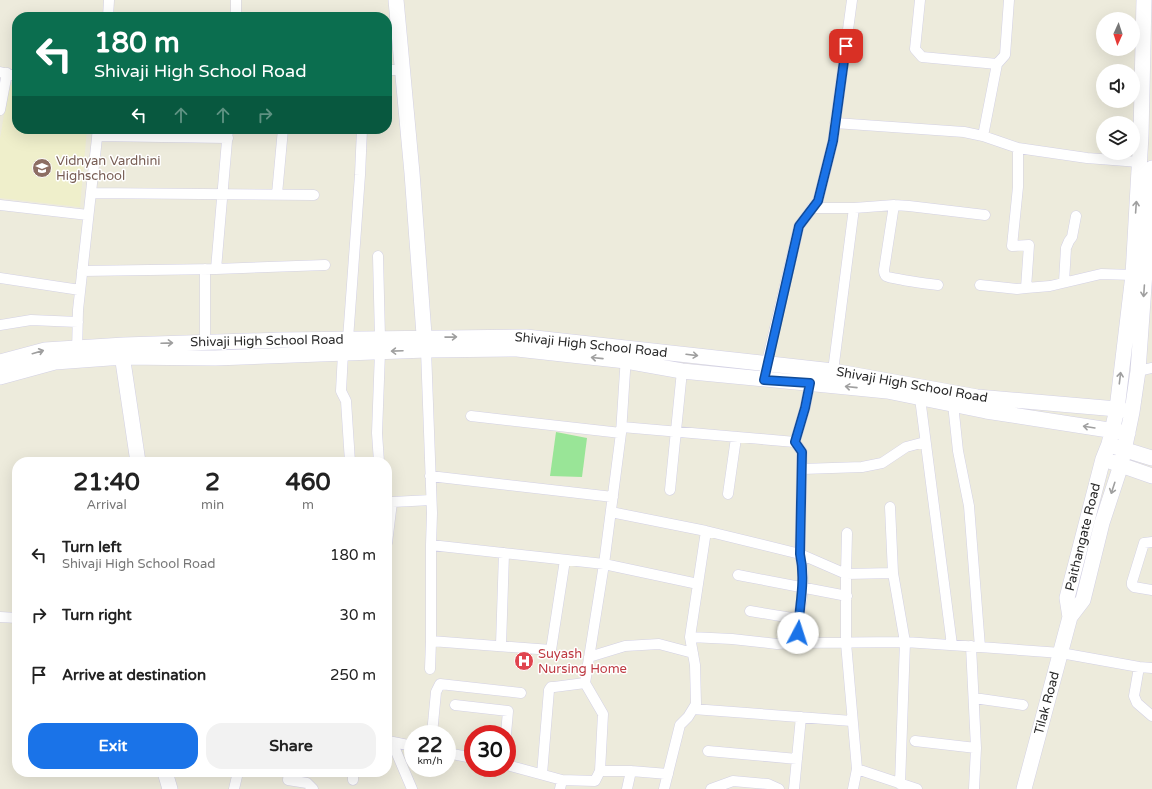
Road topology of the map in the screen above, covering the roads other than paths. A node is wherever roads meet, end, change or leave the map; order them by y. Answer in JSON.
{"nodes":[{"id":1,"x":109,"y":0,"type":"edge"},
{"id":2,"x":236,"y":0,"type":"edge"},
{"id":3,"x":396,"y":0,"type":"edge"},
{"id":4,"x":852,"y":0,"type":"edge"},
{"id":5,"x":920,"y":0,"type":"edge"},
{"id":6,"x":1009,"y":0,"type":"edge"},
{"id":7,"x":1144,"y":0,"type":"edge"},
{"id":8,"x":108,"y":12,"type":"edge"},
{"id":9,"x":236,"y":12,"type":"edge"},
{"id":10,"x":997,"y":64,"type":"junction"},
{"id":11,"x":392,"y":70,"type":"edge"},
{"id":12,"x":402,"y":70,"type":"junction"},
{"id":13,"x":8,"y":74,"type":"edge"},
{"id":14,"x":0,"y":110,"type":"edge"},
{"id":15,"x":835,"y":123,"type":"junction"},
{"id":16,"x":97,"y":134,"type":"edge"},
{"id":17,"x":228,"y":134,"type":"edge"},
{"id":18,"x":283,"y":134,"type":"edge"},
{"id":19,"x":362,"y":134,"type":"edge"},
{"id":20,"x":983,"y":136,"type":"junction"},
{"id":21,"x":1018,"y":148,"type":"junction"},
{"id":22,"x":1146,"y":165,"type":"edge"},
{"id":23,"x":91,"y":193,"type":"junction"},
{"id":24,"x":222,"y":194,"type":"junction"},
{"id":25,"x":277,"y":194,"type":"junction"},
{"id":26,"x":314,"y":195,"type":"dead end"},
{"id":27,"x":0,"y":205,"type":"edge"},
{"id":28,"x":894,"y":205,"type":"junction"},
{"id":29,"x":812,"y":208,"type":"junction"},
{"id":30,"x":854,"y":208,"type":"junction"},
{"id":31,"x":88,"y":215,"type":"junction"},
{"id":32,"x":984,"y":215,"type":"dead end"},
{"id":33,"x":1076,"y":216,"type":"dead end"},
{"id":34,"x":1144,"y":229,"type":"edge"},
{"id":35,"x":378,"y":256,"type":"dead end"},
{"id":36,"x":325,"y":265,"type":"dead end"},
{"id":37,"x":211,"y":269,"type":"junction"},
{"id":38,"x":82,"y":271,"type":"junction"},
{"id":39,"x":1143,"y":273,"type":"edge"},
{"id":40,"x":0,"y":278,"type":"edge"},
{"id":41,"x":1064,"y":282,"type":"junction"},
{"id":42,"x":938,"y":285,"type":"dead end"},
{"id":43,"x":980,"y":285,"type":"dead end"},
{"id":44,"x":1026,"y":288,"type":"junction"},
{"id":45,"x":80,"y":290,"type":"junction"},
{"id":46,"x":78,"y":322,"type":"junction"},
{"id":47,"x":0,"y":325,"type":"edge"},
{"id":48,"x":205,"y":342,"type":"junction"},
{"id":49,"x":425,"y":344,"type":"junction"},
{"id":50,"x":380,"y":345,"type":"junction"},
{"id":51,"x":345,"y":346,"type":"junction"},
{"id":52,"x":117,"y":351,"type":"junction"},
{"id":53,"x":77,"y":354,"type":"junction"},
{"id":54,"x":626,"y":355,"type":"junction"},
{"id":55,"x":0,"y":362,"type":"edge"},
{"id":56,"x":766,"y":364,"type":"junction"},
{"id":57,"x":1145,"y":370,"type":"edge"},
{"id":58,"x":682,"y":371,"type":"junction"},
{"id":59,"x":827,"y":371,"type":"junction"},
{"id":60,"x":0,"y":377,"type":"edge"},
{"id":61,"x":764,"y":380,"type":"junction"},
{"id":62,"x":810,"y":383,"type":"junction"},
{"id":63,"x":920,"y":398,"type":"junction"},
{"id":64,"x":953,"y":404,"type":"junction"},
{"id":65,"x":1117,"y":410,"type":"junction"},
{"id":66,"x":1132,"y":412,"type":"junction"},
{"id":67,"x":471,"y":416,"type":"dead end"},
{"id":68,"x":621,"y":430,"type":"junction"},
{"id":69,"x":675,"y":432,"type":"junction"},
{"id":70,"x":1128,"y":433,"type":"junction"},
{"id":71,"x":1110,"y":437,"type":"junction"},
{"id":72,"x":736,"y":438,"type":"junction"},
{"id":73,"x":795,"y":442,"type":"junction"},
{"id":74,"x":925,"y":442,"type":"junction"},
{"id":75,"x":128,"y":457,"type":"edge"},
{"id":76,"x":137,"y":457,"type":"edge"},
{"id":77,"x":350,"y":457,"type":"edge"},
{"id":78,"x":379,"y":457,"type":"edge"},
{"id":79,"x":1123,"y":458,"type":"junction"},
{"id":80,"x":1152,"y":458,"type":"edge"},
{"id":81,"x":1103,"y":459,"type":"junction"},
{"id":82,"x":802,"y":469,"type":"junction"},
{"id":83,"x":430,"y":476,"type":"junction"},
{"id":84,"x":1152,"y":476,"type":"edge"},
{"id":85,"x":670,"y":490,"type":"dead end"},
{"id":86,"x":728,"y":494,"type":"dead end"},
{"id":87,"x":613,"y":497,"type":"junction"},
{"id":88,"x":431,"y":500,"type":"junction"},
{"id":89,"x":392,"y":502,"type":"edge"},
{"id":90,"x":890,"y":507,"type":"dead end"},
{"id":91,"x":611,"y":512,"type":"junction"},
{"id":92,"x":706,"y":531,"type":"junction"},
{"id":93,"x":847,"y":533,"type":"dead end"},
{"id":94,"x":1152,"y":542,"type":"edge"},
{"id":95,"x":430,"y":545,"type":"junction"},
{"id":96,"x":504,"y":553,"type":"junction"},
{"id":97,"x":800,"y":554,"type":"junction"},
{"id":98,"x":565,"y":560,"type":"junction"},
{"id":99,"x":604,"y":564,"type":"junction"},
{"id":100,"x":894,"y":573,"type":"junction"},
{"id":101,"x":846,"y":574,"type":"junction"},
{"id":102,"x":738,"y":575,"type":"dead end"},
{"id":103,"x":698,"y":584,"type":"junction"},
{"id":104,"x":803,"y":588,"type":"junction"},
{"id":105,"x":1152,"y":590,"type":"edge"},
{"id":106,"x":847,"y":596,"type":"junction"},
{"id":107,"x":750,"y":611,"type":"dead end"},
{"id":108,"x":0,"y":616,"type":"edge"},
{"id":109,"x":12,"y":617,"type":"edge"},
{"id":110,"x":1070,"y":617,"type":"junction"},
{"id":111,"x":798,"y":619,"type":"junction"},
{"id":112,"x":690,"y":638,"type":"junction"},
{"id":113,"x":431,"y":641,"type":"junction"},
{"id":114,"x":906,"y":642,"type":"junction"},
{"id":115,"x":797,"y":643,"type":"junction"},
{"id":116,"x":846,"y":643,"type":"junction"},
{"id":117,"x":501,"y":645,"type":"junction"},
{"id":118,"x":952,"y":645,"type":"junction"},
{"id":119,"x":976,"y":647,"type":"junction"},
{"id":120,"x":693,"y":653,"type":"junction"},
{"id":121,"x":1061,"y":654,"type":"junction"},
{"id":122,"x":590,"y":657,"type":"junction"},
{"id":123,"x":1139,"y":667,"type":"junction"},
{"id":124,"x":1152,"y":668,"type":"edge"},
{"id":125,"x":430,"y":669,"type":"dead end"},
{"id":126,"x":585,"y":683,"type":"junction"},
{"id":127,"x":522,"y":693,"type":"dead end"},
{"id":128,"x":974,"y":698,"type":"junction"},
{"id":129,"x":455,"y":705,"type":"dead end"},
{"id":130,"x":1023,"y":705,"type":"dead end"},
{"id":131,"x":693,"y":709,"type":"junction"},
{"id":132,"x":1152,"y":716,"type":"edge"},
{"id":133,"x":801,"y":717,"type":"junction"},
{"id":134,"x":852,"y":721,"type":"junction"},
{"id":135,"x":433,"y":725,"type":"edge"},
{"id":136,"x":507,"y":725,"type":"edge"},
{"id":137,"x":392,"y":741,"type":"edge"},
{"id":138,"x":915,"y":741,"type":"dead end"},
{"id":139,"x":404,"y":744,"type":"edge"},
{"id":140,"x":392,"y":745,"type":"edge"},
{"id":141,"x":976,"y":748,"type":"junction"},
{"id":142,"x":708,"y":751,"type":"dead end"},
{"id":143,"x":797,"y":759,"type":"junction"},
{"id":144,"x":516,"y":767,"type":"edge"},
{"id":145,"x":857,"y":769,"type":"junction"},
{"id":146,"x":631,"y":770,"type":"junction"},
{"id":147,"x":600,"y":771,"type":"junction"},
{"id":148,"x":542,"y":774,"type":"junction"},
{"id":149,"x":668,"y":774,"type":"junction"},
{"id":150,"x":159,"y":777,"type":"edge"},
{"id":151,"x":166,"y":777,"type":"edge"},
{"id":152,"x":237,"y":777,"type":"edge"},
{"id":153,"x":288,"y":777,"type":"edge"},
{"id":154,"x":900,"y":784,"type":"junction"},
{"id":155,"x":561,"y":785,"type":"edge"},
{"id":156,"x":162,"y":789,"type":"edge"},
{"id":157,"x":170,"y":789,"type":"edge"},
{"id":158,"x":234,"y":789,"type":"edge"},
{"id":159,"x":313,"y":789,"type":"edge"},
{"id":160,"x":412,"y":789,"type":"edge"},
{"id":161,"x":627,"y":789,"type":"edge"},
{"id":162,"x":664,"y":789,"type":"edge"},
{"id":163,"x":711,"y":789,"type":"edge"},
{"id":164,"x":779,"y":789,"type":"edge"},
{"id":165,"x":794,"y":789,"type":"edge"},
{"id":166,"x":853,"y":789,"type":"edge"},
{"id":167,"x":917,"y":789,"type":"edge"},
{"id":168,"x":974,"y":789,"type":"edge"},
{"id":169,"x":1024,"y":789,"type":"edge"}],
"edges":[{"from":1,"to":8,"type":"street"},
{"from":2,"to":9,"type":"street"},
{"from":3,"to":12,"type":"street"},
{"from":4,"to":15,"type":"street"},
{"from":5,"to":10,"type":"street"},
{"from":6,"to":10,"type":"street"},
{"from":7,"to":22,"type":"street","name":"Paithangate Road"},
{"from":10,"to":20,"type":"street"},
{"from":11,"to":12,"type":"street"},
{"from":12,"to":49,"type":"street"},
{"from":13,"to":14,"type":"street"},
{"from":15,"to":20,"type":"street"},
{"from":15,"to":29,"type":"street"},
{"from":16,"to":23,"type":"street"},
{"from":17,"to":24,"type":"street"},
{"from":18,"to":25,"type":"street"},
{"from":19,"to":51,"type":"street"},
{"from":20,"to":21,"type":"street"},
{"from":21,"to":22,"type":"street"},
{"from":21,"to":44,"type":"street"},
{"from":22,"to":34,"type":"street","name":"Paithangate Road"},
{"from":23,"to":24,"type":"street"},
{"from":23,"to":31,"type":"street"},
{"from":24,"to":25,"type":"street"},
{"from":24,"to":37,"type":"street"},
{"from":25,"to":26,"type":"street"},
{"from":27,"to":31,"type":"street"},
{"from":28,"to":30,"type":"street"},
{"from":28,"to":32,"type":"street"},
{"from":28,"to":42,"type":"street"},
{"from":29,"to":30,"type":"street"},
{"from":29,"to":56,"type":"street"},
{"from":30,"to":59,"type":"street"},
{"from":31,"to":38,"type":"street"},
{"from":33,"to":41,"type":"street"},
{"from":34,"to":39,"type":"street","name":"Paithangate Road"},
{"from":35,"to":50,"type":"street"},
{"from":36,"to":37,"type":"street"},
{"from":37,"to":38,"type":"street"},
{"from":37,"to":48,"type":"street"},
{"from":38,"to":45,"type":"street"},
{"from":39,"to":41,"type":"street"},
{"from":39,"to":57,"type":"street","name":"Paithangate Road","one_way":true},
{"from":65,"to":39,"type":"street","name":"Paithangate Road","one_way":true},
{"from":40,"to":45,"type":"street"},
{"from":41,"to":44,"type":"street"},
{"from":43,"to":44,"type":"street"},
{"from":45,"to":46,"type":"street"},
{"from":46,"to":47,"type":"street"},
{"from":46,"to":53,"type":"street"},
{"from":48,"to":51,"type":"street","name":"Shivaji High School Road"},
{"from":52,"to":48,"type":"street","name":"Shivaji High School Road","one_way":true},
{"from":49,"to":50,"type":"street","name":"Shivaji High School Road"},
{"from":49,"to":54,"type":"street","name":"Shivaji High School Road"},
{"from":49,"to":83,"type":"street"},
{"from":50,"to":51,"type":"street","name":"Shivaji High School Road"},
{"from":50,"to":78,"type":"street"},
{"from":51,"to":52,"type":"street","name":"Shivaji High School Road"},
{"from":51,"to":77,"type":"street"},
{"from":52,"to":53,"type":"street","name":"Shivaji High School Road"},
{"from":52,"to":75,"type":"street"},
{"from":52,"to":76,"type":"street"},
{"from":55,"to":53,"type":"street","name":"Shivaji High School Road","one_way":true},
{"from":53,"to":60,"type":"street","name":"Shivaji High School Road"},
{"from":54,"to":56,"type":"street","name":"Shivaji High School Road","one_way":true},
{"from":54,"to":58,"type":"street","name":"Shivaji High School Road"},
{"from":54,"to":68,"type":"street"},
{"from":56,"to":59,"type":"street","name":"Shivaji High School Road"},
{"from":56,"to":61,"type":"street"},
{"from":57,"to":66,"type":"street","name":"Paithangate Road"},
{"from":58,"to":61,"type":"street","name":"Shivaji High School Road"},
{"from":58,"to":69,"type":"street"},
{"from":59,"to":62,"type":"street"},
{"from":59,"to":65,"type":"street","name":"Shivaji High School Road"},
{"from":61,"to":62,"type":"street","name":"Shivaji High School Road"},
{"from":63,"to":62,"type":"street","name":"Shivaji High School Road","one_way":true},
{"from":62,"to":73,"type":"street"},
{"from":63,"to":64,"type":"street","name":"Shivaji High School Road"},
{"from":63,"to":74,"type":"street"},
{"from":71,"to":64,"type":"street","name":"Shivaji High School Road","one_way":true},
{"from":64,"to":119,"type":"street"},
{"from":65,"to":66,"type":"street","name":"Shivaji High School Road"},
{"from":65,"to":71,"type":"street","name":"Paithangate Road"},
{"from":66,"to":70,"type":"street","name":"Paithangate Road"},
{"from":67,"to":68,"type":"street"},
{"from":68,"to":69,"type":"street"},
{"from":68,"to":87,"type":"street"},
{"from":69,"to":72,"type":"street"},
{"from":69,"to":85,"type":"street"},
{"from":70,"to":71,"type":"street","name":"Shivaji High School Road"},
{"from":70,"to":79,"type":"street","name":"Paithangate Road"},
{"from":71,"to":79,"type":"street"},
{"from":71,"to":81,"type":"street","name":"Paithangate Road"},
{"from":72,"to":73,"type":"street"},
{"from":72,"to":86,"type":"street"},
{"from":73,"to":82,"type":"street"},
{"from":74,"to":82,"type":"street"},
{"from":74,"to":118,"type":"street"},
{"from":79,"to":80,"type":"street"},
{"from":79,"to":81,"type":"street"},
{"from":79,"to":84,"type":"street"},
{"from":79,"to":110,"type":"street","name":"Paithangate Road","one_way":true},
{"from":81,"to":110,"type":"street","name":"Paithangate Road"},
{"from":82,"to":97,"type":"street"},
{"from":83,"to":87,"type":"street"},
{"from":83,"to":88,"type":"street"},
{"from":87,"to":91,"type":"street"},
{"from":88,"to":89,"type":"street"},
{"from":88,"to":95,"type":"street"},
{"from":90,"to":100,"type":"street"},
{"from":91,"to":92,"type":"street"},
{"from":91,"to":99,"type":"street"},
{"from":92,"to":97,"type":"street"},
{"from":92,"to":103,"type":"street"},
{"from":93,"to":101,"type":"street"},
{"from":94,"to":105,"type":"street"},
{"from":95,"to":96,"type":"street"},
{"from":95,"to":113,"type":"street"},
{"from":96,"to":98,"type":"street"},
{"from":96,"to":117,"type":"street"},
{"from":97,"to":101,"type":"street"},
{"from":97,"to":104,"type":"street"},
{"from":98,"to":99,"type":"street"},
{"from":98,"to":117,"type":"street"},
{"from":99,"to":103,"type":"street"},
{"from":99,"to":122,"type":"street"},
{"from":100,"to":101,"type":"street"},
{"from":100,"to":114,"type":"street"},
{"from":101,"to":106,"type":"street"},
{"from":102,"to":104,"type":"street"},
{"from":103,"to":112,"type":"street"},
{"from":104,"to":106,"type":"street"},
{"from":104,"to":111,"type":"street"},
{"from":106,"to":116,"type":"street"},
{"from":107,"to":111,"type":"street"},
{"from":108,"to":109,"type":"street"},
{"from":110,"to":121,"type":"street","name":"Tilak Road"},
{"from":111,"to":115,"type":"street"},
{"from":112,"to":115,"type":"street"},
{"from":112,"to":120,"type":"street"},
{"from":113,"to":117,"type":"street"},
{"from":113,"to":125,"type":"street"},
{"from":114,"to":116,"type":"street"},
{"from":114,"to":118,"type":"street"},
{"from":114,"to":154,"type":"street"},
{"from":115,"to":116,"type":"street"},
{"from":116,"to":134,"type":"street"},
{"from":118,"to":119,"type":"street"},
{"from":119,"to":121,"type":"street"},
{"from":119,"to":128,"type":"street"},
{"from":120,"to":122,"type":"street"},
{"from":120,"to":131,"type":"street"},
{"from":121,"to":123,"type":"street"},
{"from":121,"to":169,"type":"street","name":"Tilak Road"},
{"from":122,"to":126,"type":"street"},
{"from":123,"to":124,"type":"street"},
{"from":123,"to":132,"type":"street"},
{"from":126,"to":147,"type":"street"},
{"from":126,"to":148,"type":"street"},
{"from":127,"to":135,"type":"street"},
{"from":128,"to":130,"type":"street"},
{"from":128,"to":141,"type":"street"},
{"from":129,"to":136,"type":"street"},
{"from":131,"to":133,"type":"street"},
{"from":131,"to":149,"type":"street"},
{"from":133,"to":134,"type":"street"},
{"from":133,"to":143,"type":"street"},
{"from":134,"to":145,"type":"street"},
{"from":137,"to":139,"type":"street"},
{"from":138,"to":141,"type":"street"},
{"from":140,"to":160,"type":"street"},
{"from":141,"to":168,"type":"street"},
{"from":142,"to":143,"type":"street"},
{"from":143,"to":165,"type":"street"},
{"from":144,"to":148,"type":"street"},
{"from":145,"to":154,"type":"street"},
{"from":145,"to":166,"type":"street"},
{"from":146,"to":147,"type":"street"},
{"from":146,"to":149,"type":"street"},
{"from":146,"to":161,"type":"street"},
{"from":147,"to":155,"type":"street"},
{"from":148,"to":155,"type":"street"},
{"from":149,"to":162,"type":"street"},
{"from":150,"to":156,"type":"street"},
{"from":151,"to":157,"type":"street"},
{"from":152,"to":158,"type":"street"},
{"from":153,"to":159,"type":"street"},
{"from":154,"to":167,"type":"street"},
{"from":163,"to":164,"type":"street"}]}
